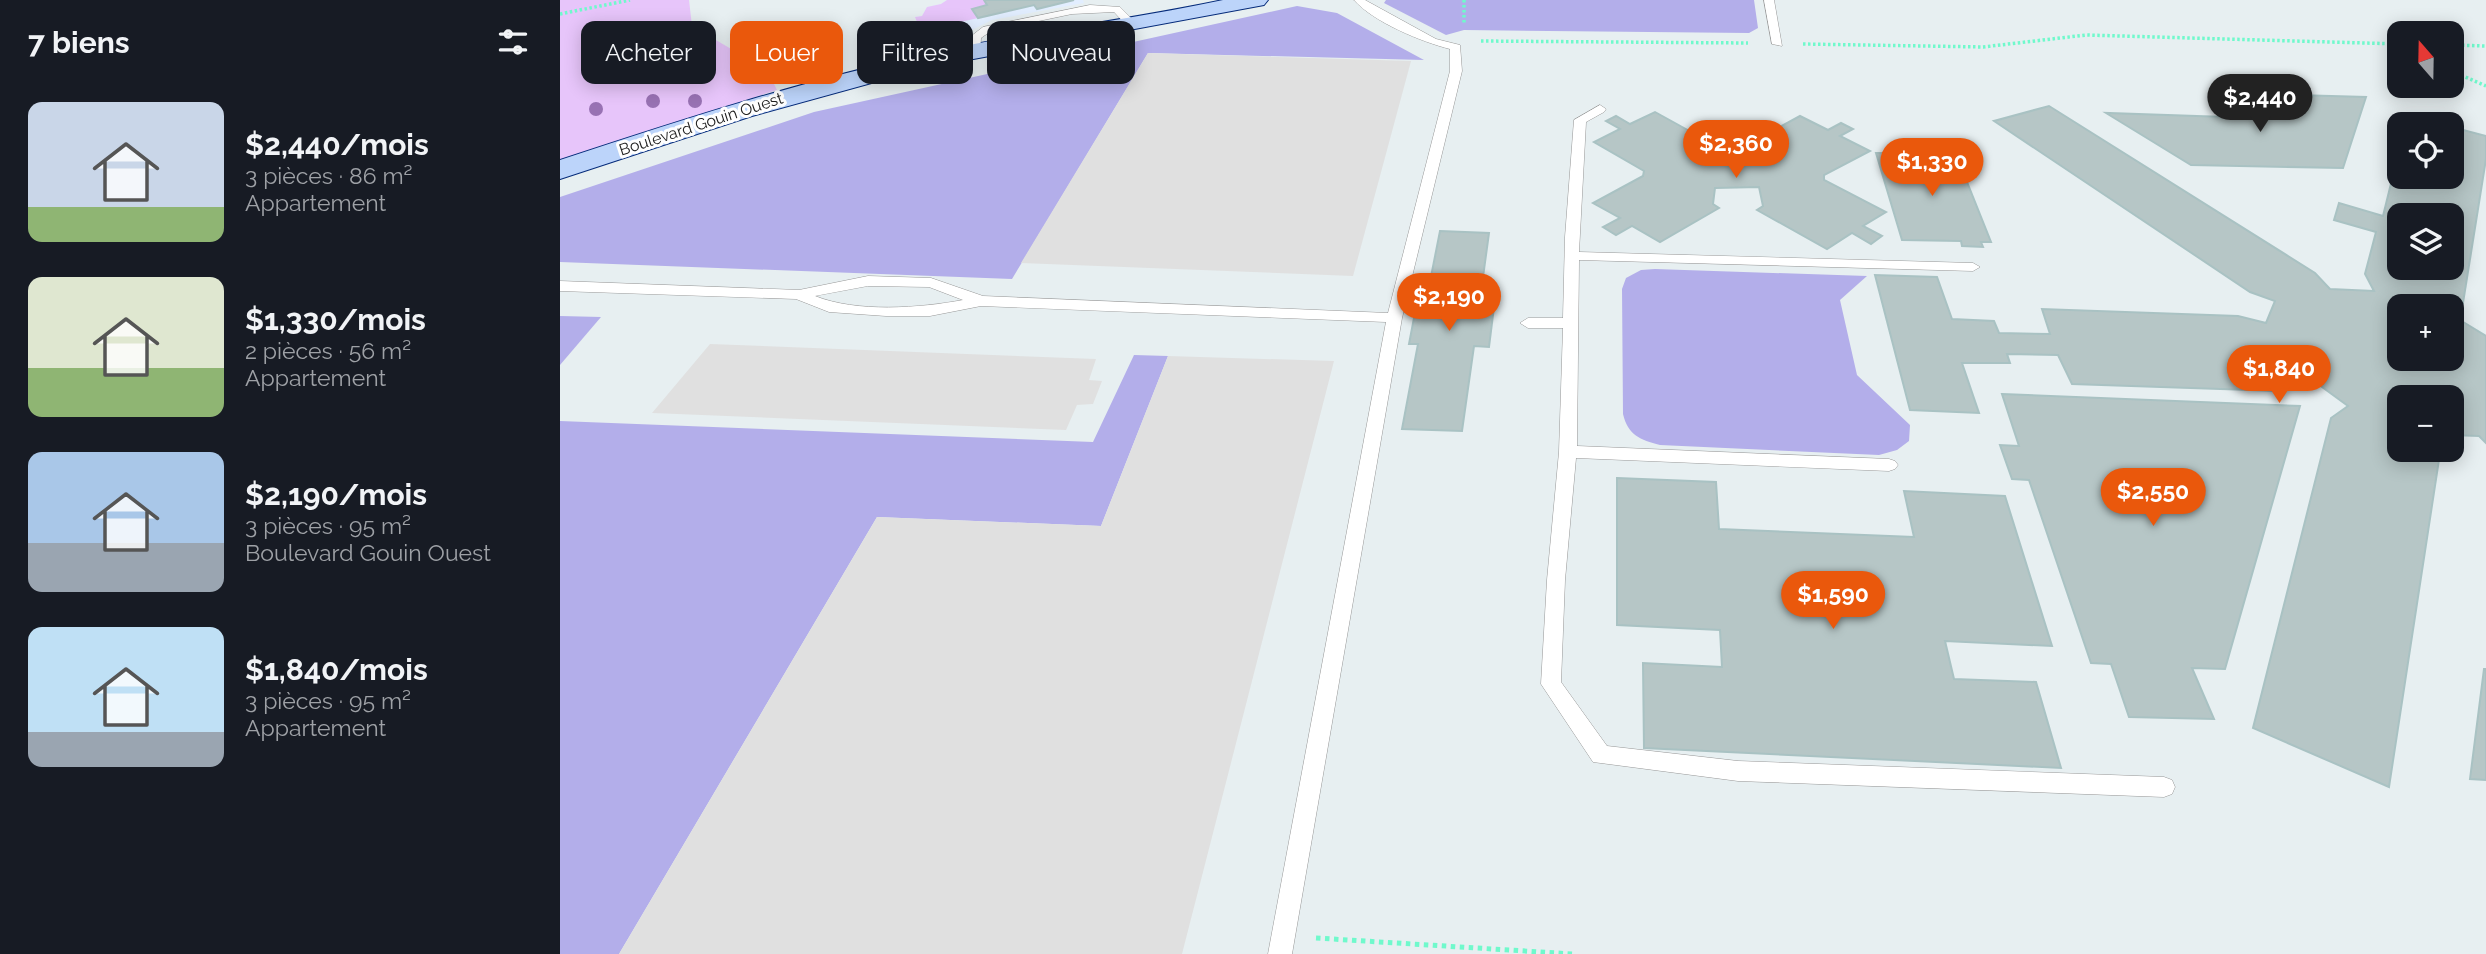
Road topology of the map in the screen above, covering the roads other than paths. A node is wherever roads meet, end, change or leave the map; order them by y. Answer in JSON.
{"nodes":[{"id":1,"x":1359,"y":0,"type":"edge"},
{"id":2,"x":1769,"y":0,"type":"edge"},
{"id":3,"x":1247,"y":1,"type":"edge"},
{"id":4,"x":1778,"y":44,"type":"road end"},
{"id":5,"x":1600,"y":109,"type":"dead end"},
{"id":6,"x":560,"y":170,"type":"edge"},
{"id":7,"x":1574,"y":256,"type":"junction"},
{"id":8,"x":1973,"y":267,"type":"dead end"},
{"id":9,"x":560,"y":286,"type":"edge"},
{"id":10,"x":798,"y":294,"type":"junction"},
{"id":11,"x":981,"y":301,"type":"junction"},
{"id":12,"x":1394,"y":318,"type":"junction"},
{"id":13,"x":1528,"y":323,"type":"dead end"},
{"id":14,"x":1572,"y":323,"type":"junction"},
{"id":15,"x":1568,"y":452,"type":"junction"},
{"id":16,"x":1889,"y":466,"type":"dead end"},
{"id":17,"x":2164,"y":787,"type":"dead end"},
{"id":18,"x":1282,"y":945,"type":"edge"}],
"edges":[{"from":1,"to":12,"type":"lane"},
{"from":2,"to":4,"type":"lane"},
{"from":3,"to":6,"type":"street","name":"Boulevard Gouin Ouest"},
{"from":5,"to":7,"type":"lane"},
{"from":7,"to":8,"type":"lane"},
{"from":7,"to":14,"type":"lane"},
{"from":9,"to":10,"type":"lane"},
{"from":10,"to":11,"type":"lane"},
{"from":10,"to":11,"type":"lane"},
{"from":11,"to":12,"type":"lane"},
{"from":12,"to":18,"type":"lane"},
{"from":13,"to":14,"type":"lane"},
{"from":14,"to":15,"type":"lane"},
{"from":15,"to":16,"type":"lane"},
{"from":15,"to":17,"type":"lane"}]}
